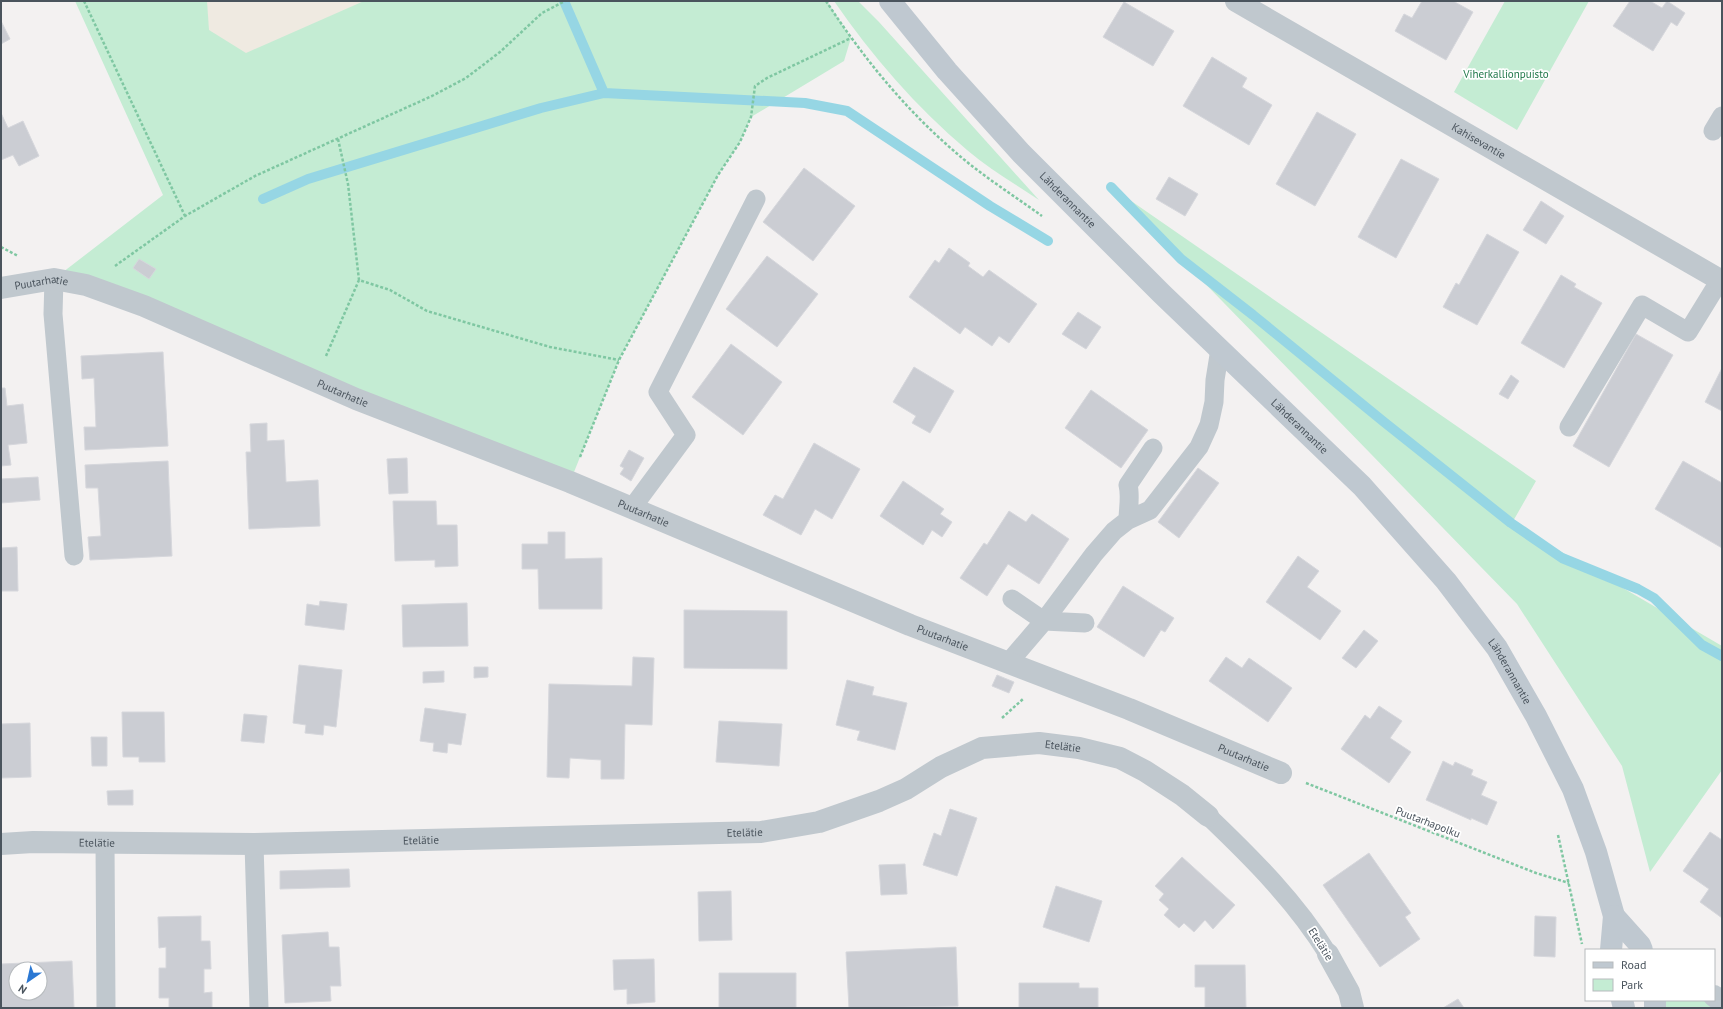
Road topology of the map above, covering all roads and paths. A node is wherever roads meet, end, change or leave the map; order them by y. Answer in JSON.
{"nodes":[{"id":1,"x":84,"y":1,"type":"edge"},
{"id":2,"x":565,"y":1,"type":"edge"},
{"id":3,"x":826,"y":1,"type":"edge"},
{"id":4,"x":890,"y":1,"type":"edge"},
{"id":5,"x":1238,"y":1,"type":"edge"},
{"id":6,"x":851,"y":38,"type":"junction"},
{"id":7,"x":338,"y":139,"type":"junction"},
{"id":8,"x":756,"y":199,"type":"dead end"},
{"id":9,"x":185,"y":216,"type":"junction"},
{"id":10,"x":1043,"y":217,"type":"dead end"},
{"id":11,"x":54,"y":279,"type":"junction"},
{"id":12,"x":359,"y":280,"type":"junction"},
{"id":13,"x":1721,"y":280,"type":"edge"},
{"id":14,"x":86,"y":285,"type":"junction"},
{"id":15,"x":1,"y":288,"type":"edge"},
{"id":16,"x":1220,"y":349,"type":"junction"},
{"id":17,"x":619,"y":360,"type":"junction"},
{"id":18,"x":313,"y":380,"type":"junction"},
{"id":19,"x":1569,"y":427,"type":"dead end"},
{"id":20,"x":1153,"y":448,"type":"dead end"},
{"id":21,"x":570,"y":482,"type":"junction"},
{"id":22,"x":632,"y":508,"type":"junction"},
{"id":23,"x":1128,"y":520,"type":"junction"},
{"id":24,"x":74,"y":556,"type":"dead end"},
{"id":25,"x":1012,"y":599,"type":"dead end"},
{"id":26,"x":1044,"y":621,"type":"junction"},
{"id":27,"x":1085,"y":623,"type":"dead end"},
{"id":28,"x":1009,"y":662,"type":"junction"},
{"id":29,"x":1047,"y":677,"type":"junction"},
{"id":30,"x":982,"y":748,"type":"junction"},
{"id":31,"x":1281,"y":773,"type":"joint"},
{"id":32,"x":1208,"y":816,"type":"joint"},
{"id":33,"x":1557,"y":831,"type":"dead end"},
{"id":34,"x":105,"y":842,"type":"junction"},
{"id":35,"x":1,"y":844,"type":"edge"},
{"id":36,"x":254,"y":844,"type":"junction"},
{"id":37,"x":1569,"y":883,"type":"junction"},
{"id":38,"x":1614,"y":916,"type":"junction"},
{"id":39,"x":1583,"y":947,"type":"dead end"},
{"id":40,"x":1611,"y":949,"type":"edge"},
{"id":41,"x":1642,"y":949,"type":"edge"},
{"id":42,"x":1328,"y":954,"type":"joint"},
{"id":43,"x":106,"y":1008,"type":"edge"},
{"id":44,"x":259,"y":1008,"type":"edge"},
{"id":45,"x":1354,"y":1008,"type":"edge"}],
"edges":[{"from":1,"to":9,"type":"path"},
{"from":2,"to":7,"type":"path"},
{"from":3,"to":6,"type":"path"},
{"from":4,"to":16,"type":"main road","name":"Lähderannantie"},
{"from":5,"to":13,"type":"street","name":"Kahisevantie"},
{"from":6,"to":10,"type":"path"},
{"from":6,"to":17,"type":"path"},
{"from":7,"to":9,"type":"path"},
{"from":7,"to":12,"type":"path"},
{"from":8,"to":22,"type":"lane"},
{"from":9,"to":14,"type":"path"},
{"from":11,"to":14,"type":"street","name":"Puutarhatie"},
{"from":11,"to":15,"type":"street","name":"Puutarhatie"},
{"from":11,"to":24,"type":"lane"},
{"from":12,"to":17,"type":"path"},
{"from":12,"to":18,"type":"path"},
{"from":13,"to":19,"type":"lane"},
{"from":14,"to":18,"type":"street","name":"Puutarhatie"},
{"from":16,"to":23,"type":"lane"},
{"from":16,"to":38,"type":"main road","name":"Lähderannantie"},
{"from":17,"to":21,"type":"path"},
{"from":18,"to":21,"type":"street","name":"Puutarhatie"},
{"from":20,"to":23,"type":"lane"},
{"from":21,"to":22,"type":"street","name":"Puutarhatie"},
{"from":22,"to":28,"type":"street","name":"Puutarhatie"},
{"from":23,"to":26,"type":"lane"},
{"from":25,"to":26,"type":"lane"},
{"from":26,"to":27,"type":"lane"},
{"from":26,"to":28,"type":"lane"},
{"from":28,"to":29,"type":"street","name":"Puutarhatie"},
{"from":29,"to":30,"type":"path"},
{"from":29,"to":31,"type":"street","name":"Puutarhatie"},
{"from":30,"to":32,"type":"street","name":"Etelätie"},
{"from":30,"to":36,"type":"street","name":"Etelätie"},
{"from":31,"to":37,"type":"path","name":"Puutarhapolku"},
{"from":32,"to":42,"type":"lane","name":"Etelätie"},
{"from":33,"to":37,"type":"path"},
{"from":34,"to":35,"type":"street","name":"Etelätie"},
{"from":34,"to":36,"type":"street","name":"Etelätie"},
{"from":34,"to":43,"type":"lane"},
{"from":36,"to":44,"type":"lane"},
{"from":37,"to":39,"type":"path"},
{"from":38,"to":40,"type":"main road","name":"Lähderannantie"},
{"from":38,"to":41,"type":"main road","name":"Lähderannantie"},
{"from":42,"to":45,"type":"street","name":"Etelätie"}]}
